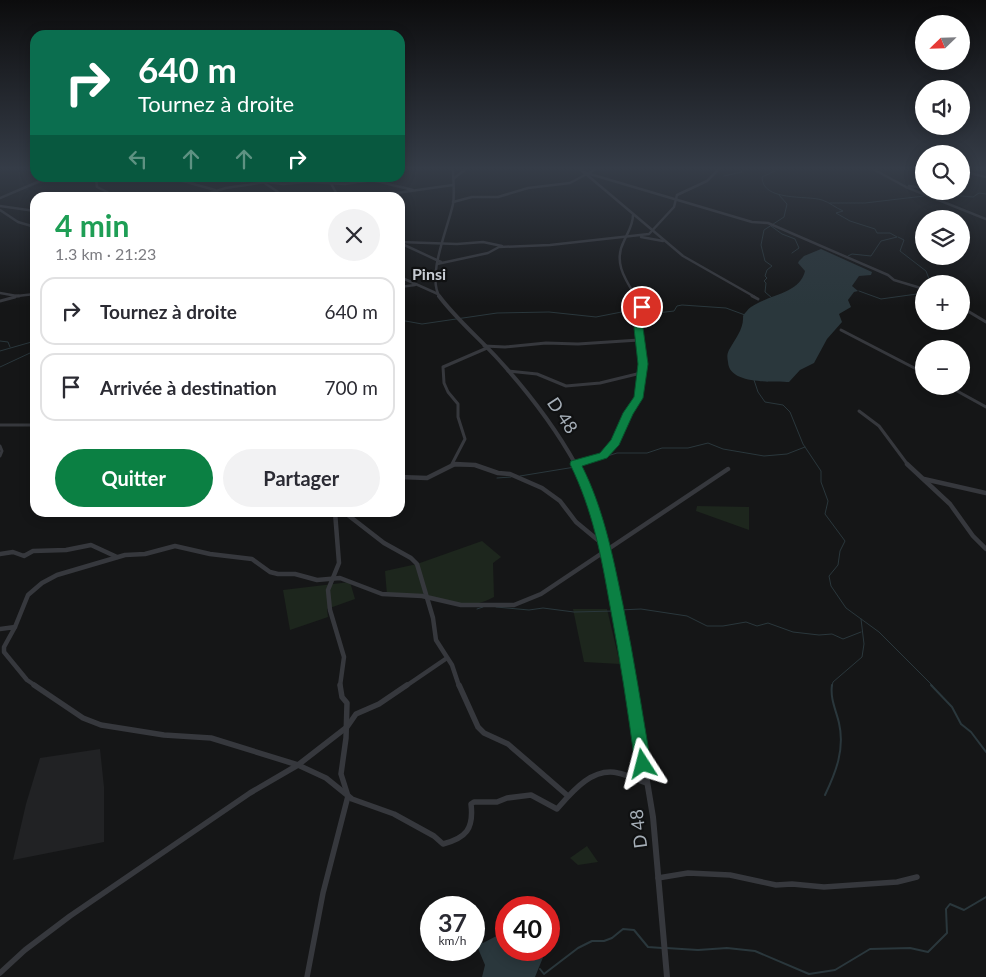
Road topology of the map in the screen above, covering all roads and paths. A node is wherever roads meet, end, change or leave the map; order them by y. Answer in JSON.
{"nodes":[{"id":1,"x":8,"y":215,"type":"edge"},
{"id":2,"x":449,"y":215,"type":"edge"},
{"id":3,"x":633,"y":215,"type":"joint"},
{"id":4,"x":667,"y":215,"type":"edge"},
{"id":5,"x":727,"y":215,"type":"edge"},
{"id":6,"x":30,"y":226,"type":"edge"},
{"id":7,"x":653,"y":231,"type":"junction"},
{"id":8,"x":636,"y":236,"type":"junction"},
{"id":9,"x":627,"y":237,"type":"junction"},
{"id":10,"x":665,"y":242,"type":"junction"},
{"id":11,"x":405,"y":243,"type":"edge"},
{"id":12,"x":441,"y":244,"type":"junction"},
{"id":13,"x":405,"y":246,"type":"edge"},
{"id":14,"x":506,"y":246,"type":"junction"},
{"id":15,"x":443,"y":262,"type":"joint"},
{"id":16,"x":437,"y":263,"type":"junction"},
{"id":17,"x":405,"y":279,"type":"edge"},
{"id":18,"x":418,"y":285,"type":"junction"},
{"id":19,"x":405,"y":286,"type":"edge"},
{"id":20,"x":915,"y":286,"type":"edge"},
{"id":21,"x":0,"y":293,"type":"edge"},
{"id":22,"x":438,"y":294,"type":"junction"},
{"id":23,"x":30,"y":295,"type":"edge"},
{"id":24,"x":17,"y":296,"type":"junction"},
{"id":25,"x":758,"y":300,"type":"dead end"},
{"id":26,"x":0,"y":301,"type":"edge"},
{"id":27,"x":970,"y":312,"type":"edge"},
{"id":28,"x":986,"y":322,"type":"edge"},
{"id":29,"x":840,"y":330,"type":"dead end"},
{"id":30,"x":639,"y":340,"type":"junction"},
{"id":31,"x":486,"y":347,"type":"junction"},
{"id":32,"x":915,"y":368,"type":"edge"},
{"id":33,"x":508,"y":371,"type":"junction"},
{"id":34,"x":641,"y":373,"type":"junction"},
{"id":35,"x":964,"y":395,"type":"edge"},
{"id":36,"x":986,"y":407,"type":"edge"},
{"id":37,"x":859,"y":411,"type":"dead end"},
{"id":38,"x":0,"y":425,"type":"edge"},
{"id":39,"x":30,"y":425,"type":"edge"},
{"id":40,"x":0,"y":446,"type":"edge"},
{"id":41,"x":0,"y":456,"type":"edge"},
{"id":42,"x":452,"y":464,"type":"junction"},
{"id":43,"x":575,"y":464,"type":"junction"},
{"id":44,"x":728,"y":469,"type":"dead end"},
{"id":45,"x":405,"y":477,"type":"edge"},
{"id":46,"x":924,"y":479,"type":"junction"},
{"id":47,"x":986,"y":493,"type":"edge"},
{"id":48,"x":335,"y":517,"type":"edge"},
{"id":49,"x":352,"y":517,"type":"edge"},
{"id":50,"x":606,"y":548,"type":"junction"},
{"id":51,"x":986,"y":549,"type":"edge"},
{"id":52,"x":0,"y":554,"type":"edge"},
{"id":53,"x":117,"y":557,"type":"junction"},
{"id":54,"x":333,"y":579,"type":"junction"},
{"id":55,"x":426,"y":597,"type":"junction"},
{"id":56,"x":15,"y":628,"type":"junction"},
{"id":57,"x":0,"y":629,"type":"edge"},
{"id":58,"x":447,"y":658,"type":"junction"},
{"id":59,"x":347,"y":726,"type":"junction"},
{"id":60,"x":298,"y":765,"type":"junction"},
{"id":61,"x":647,"y":783,"type":"junction"},
{"id":62,"x":348,"y":796,"type":"junction"},
{"id":63,"x":568,"y":796,"type":"junction"},
{"id":64,"x":917,"y":877,"type":"dead end"},
{"id":65,"x":658,"y":878,"type":"junction"},
{"id":66,"x":0,"y":972,"type":"edge"},
{"id":67,"x":307,"y":977,"type":"edge"},
{"id":68,"x":668,"y":977,"type":"edge"}],
"edges":[{"from":1,"to":6,"type":"street"},
{"from":2,"to":12,"type":"street"},
{"from":3,"to":7,"type":"street"},
{"from":3,"to":9,"type":"street"},
{"from":4,"to":7,"type":"street"},
{"from":5,"to":20,"type":"street"},
{"from":7,"to":8,"type":"street"},
{"from":7,"to":10,"type":"street"},
{"from":8,"to":9,"type":"street"},
{"from":8,"to":10,"type":"street"},
{"from":9,"to":14,"type":"street"},
{"from":9,"to":30,"type":"street"},
{"from":10,"to":25,"type":"street"},
{"from":11,"to":12,"type":"street"},
{"from":12,"to":14,"type":"street"},
{"from":12,"to":16,"type":"street"},
{"from":13,"to":16,"type":"street"},
{"from":14,"to":15,"type":"street"},
{"from":15,"to":16,"type":"street"},
{"from":16,"to":22,"type":"street"},
{"from":17,"to":18,"type":"street"},
{"from":18,"to":19,"type":"street"},
{"from":18,"to":22,"type":"street"},
{"from":21,"to":24,"type":"street"},
{"from":22,"to":31,"type":"street","name":"D 48"},
{"from":23,"to":24,"type":"street"},
{"from":24,"to":26,"type":"street"},
{"from":27,"to":28,"type":"street"},
{"from":29,"to":32,"type":"street"},
{"from":30,"to":31,"type":"street"},
{"from":30,"to":34,"type":"street"},
{"from":31,"to":33,"type":"street","name":"D 48"},
{"from":31,"to":42,"type":"street"},
{"from":33,"to":34,"type":"street"},
{"from":33,"to":43,"type":"street","name":"D 48"},
{"from":34,"to":43,"type":"street"},
{"from":35,"to":36,"type":"street"},
{"from":37,"to":46,"type":"street"},
{"from":38,"to":39,"type":"street"},
{"from":40,"to":41,"type":"street"},
{"from":42,"to":45,"type":"street"},
{"from":42,"to":50,"type":"street"},
{"from":43,"to":50,"type":"street","name":"D 48"},
{"from":44,"to":50,"type":"street"},
{"from":46,"to":47,"type":"street"},
{"from":46,"to":51,"type":"street"},
{"from":48,"to":54,"type":"street"},
{"from":49,"to":55,"type":"street"},
{"from":50,"to":55,"type":"street"},
{"from":50,"to":61,"type":"street","name":"D 48"},
{"from":52,"to":53,"type":"street"},
{"from":53,"to":54,"type":"street"},
{"from":53,"to":56,"type":"street"},
{"from":54,"to":55,"type":"street"},
{"from":54,"to":59,"type":"street"},
{"from":55,"to":58,"type":"street"},
{"from":56,"to":57,"type":"street"},
{"from":56,"to":60,"type":"street"},
{"from":58,"to":59,"type":"street"},
{"from":58,"to":63,"type":"street"},
{"from":59,"to":60,"type":"street"},
{"from":59,"to":62,"type":"street"},
{"from":60,"to":62,"type":"street"},
{"from":60,"to":66,"type":"street"},
{"from":61,"to":63,"type":"street"},
{"from":61,"to":65,"type":"street","name":"D 48"},
{"from":62,"to":63,"type":"street"},
{"from":62,"to":67,"type":"street"},
{"from":64,"to":65,"type":"street"},
{"from":65,"to":68,"type":"street","name":"D 48"}]}
